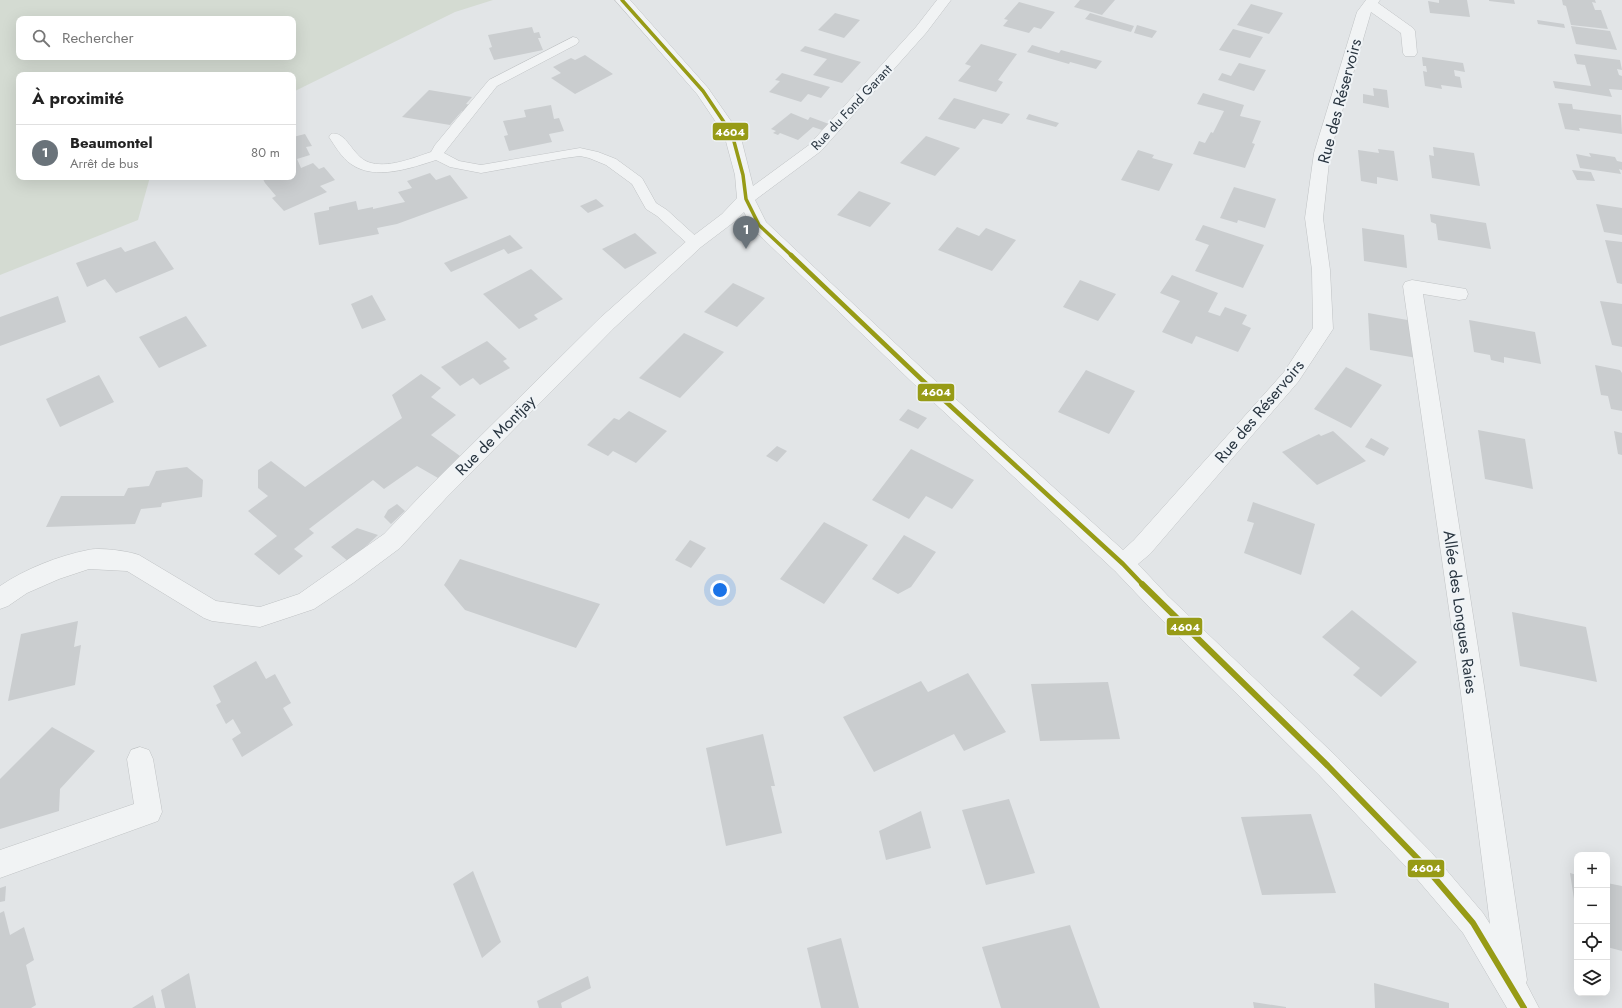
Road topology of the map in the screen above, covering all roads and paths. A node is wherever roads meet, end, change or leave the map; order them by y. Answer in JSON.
{"nodes":[{"id":1,"x":622,"y":0,"type":"edge"},
{"id":2,"x":944,"y":0,"type":"edge"},
{"id":3,"x":1371,"y":2,"type":"edge"},
{"id":4,"x":573,"y":41,"type":"dead end"},
{"id":5,"x":1410,"y":53,"type":"dead end"},
{"id":6,"x":336,"y":137,"type":"dead end"},
{"id":7,"x":437,"y":155,"type":"junction"},
{"id":8,"x":746,"y":199,"type":"junction"},
{"id":9,"x":695,"y":243,"type":"junction"},
{"id":10,"x":1460,"y":294,"type":"dead end"},
{"id":11,"x":1123,"y":564,"type":"junction"},
{"id":12,"x":0,"y":599,"type":"edge"},
{"id":13,"x":140,"y":759,"type":"dead end"},
{"id":14,"x":0,"y":864,"type":"edge"},
{"id":15,"x":1519,"y":997,"type":"edge"}],
"edges":[{"from":1,"to":8,"type":"street"},
{"from":2,"to":8,"type":"street","name":"Rue du Fond Garant"},
{"from":3,"to":5,"type":"street"},
{"from":3,"to":11,"type":"street","name":"Rue des Réservoirs"},
{"from":4,"to":7,"type":"lane"},
{"from":6,"to":7,"type":"lane"},
{"from":7,"to":9,"type":"lane"},
{"from":8,"to":9,"type":"street","name":"Rue de Montjay"},
{"from":8,"to":11,"type":"street"},
{"from":9,"to":12,"type":"street","name":"Rue de Montjay"},
{"from":10,"to":15,"type":"street","name":"Allée des Longues Raies"},
{"from":11,"to":15,"type":"street"},
{"from":13,"to":14,"type":"street"}]}
